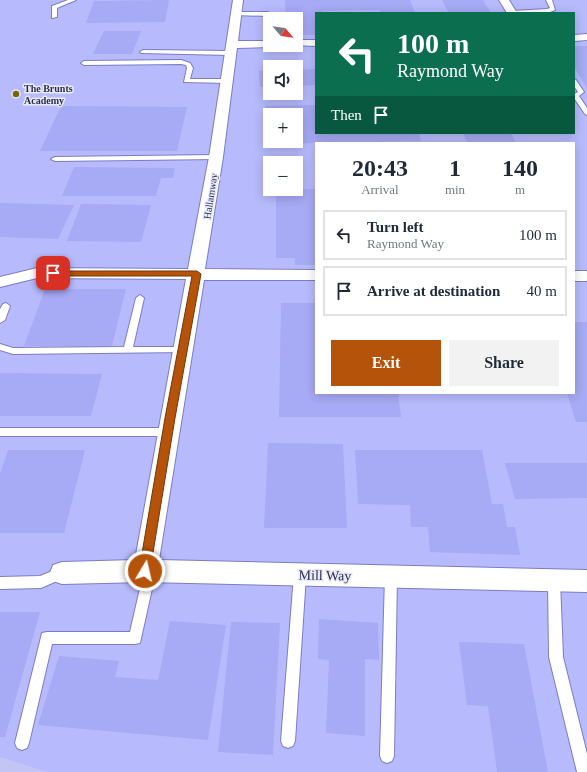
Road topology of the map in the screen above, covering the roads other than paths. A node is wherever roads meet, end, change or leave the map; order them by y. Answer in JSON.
{"nodes":[{"id":1,"x":73,"y":0,"type":"edge"},
{"id":2,"x":238,"y":0,"type":"edge"},
{"id":3,"x":504,"y":0,"type":"edge"},
{"id":4,"x":548,"y":0,"type":"edge"},
{"id":5,"x":511,"y":12,"type":"edge"},
{"id":6,"x":530,"y":12,"type":"edge"},
{"id":7,"x":236,"y":14,"type":"junction"},
{"id":8,"x":263,"y":14,"type":"edge"},
{"id":9,"x":54,"y":17,"type":"dead end"},
{"id":10,"x":587,"y":37,"type":"edge"},
{"id":11,"x":575,"y":38,"type":"edge"},
{"id":12,"x":303,"y":43,"type":"edge"},
{"id":13,"x":315,"y":43,"type":"edge"},
{"id":14,"x":263,"y":45,"type":"edge"},
{"id":15,"x":231,"y":49,"type":"junction"},
{"id":16,"x":143,"y":52,"type":"dead end"},
{"id":17,"x":84,"y":63,"type":"dead end"},
{"id":18,"x":227,"y":81,"type":"junction"},
{"id":19,"x":575,"y":82,"type":"edge"},
{"id":20,"x":584,"y":92,"type":"edge"},
{"id":21,"x":587,"y":113,"type":"edge"},
{"id":22,"x":216,"y":157,"type":"junction"},
{"id":23,"x":55,"y":159,"type":"dead end"},
{"id":24,"x":197,"y":274,"type":"junction"},
{"id":25,"x":315,"y":275,"type":"edge"},
{"id":26,"x":575,"y":276,"type":"edge"},
{"id":27,"x":587,"y":276,"type":"edge"},
{"id":28,"x":0,"y":282,"type":"edge"},
{"id":29,"x":140,"y":298,"type":"dead end"},
{"id":30,"x":6,"y":306,"type":"dead end"},
{"id":31,"x":0,"y":320,"type":"edge"},
{"id":32,"x":0,"y":348,"type":"edge"},
{"id":33,"x":128,"y":350,"type":"junction"},
{"id":34,"x":182,"y":350,"type":"junction"},
{"id":35,"x":0,"y":432,"type":"edge"},
{"id":36,"x":168,"y":432,"type":"junction"},
{"id":37,"x":147,"y":571,"type":"junction"},
{"id":38,"x":62,"y":573,"type":"joint"},
{"id":39,"x":300,"y":575,"type":"junction"},
{"id":40,"x":391,"y":576,"type":"junction"},
{"id":41,"x":554,"y":581,"type":"junction"},
{"id":42,"x":587,"y":581,"type":"edge"},
{"id":43,"x":0,"y":583,"type":"edge"},
{"id":44,"x":288,"y":741,"type":"dead end"},
{"id":45,"x":22,"y":743,"type":"dead end"},
{"id":46,"x":387,"y":756,"type":"dead end"},
{"id":47,"x":584,"y":772,"type":"edge"}],
"edges":[{"from":1,"to":9,"type":"lane"},
{"from":2,"to":7,"type":"street","name":"Hallamway"},
{"from":3,"to":5,"type":"street"},
{"from":4,"to":6,"type":"lane"},
{"from":7,"to":8,"type":"lane"},
{"from":7,"to":15,"type":"street","name":"Hallamway"},
{"from":10,"to":11,"type":"street"},
{"from":12,"to":13,"type":"street"},
{"from":14,"to":15,"type":"street"},
{"from":15,"to":16,"type":"lane"},
{"from":15,"to":18,"type":"street","name":"Hallamway"},
{"from":17,"to":18,"type":"lane"},
{"from":18,"to":22,"type":"street","name":"Hallamway"},
{"from":19,"to":20,"type":"lane"},
{"from":20,"to":21,"type":"lane"},
{"from":22,"to":23,"type":"lane"},
{"from":22,"to":24,"type":"street","name":"Hallamway"},
{"from":24,"to":25,"type":"street"},
{"from":24,"to":28,"type":"street"},
{"from":24,"to":34,"type":"street","name":"Hallamway"},
{"from":26,"to":27,"type":"street"},
{"from":29,"to":33,"type":"lane"},
{"from":30,"to":31,"type":"lane"},
{"from":32,"to":33,"type":"lane"},
{"from":33,"to":34,"type":"lane"},
{"from":34,"to":36,"type":"street","name":"Hallamway"},
{"from":35,"to":36,"type":"lane"},
{"from":36,"to":37,"type":"street","name":"Hallamway"},
{"from":37,"to":38,"type":"street","name":"Mill Way"},
{"from":37,"to":39,"type":"street","name":"Mill Way"},
{"from":37,"to":45,"type":"lane"},
{"from":38,"to":43,"type":"lane"},
{"from":39,"to":40,"type":"street","name":"Mill Way"},
{"from":39,"to":44,"type":"lane"},
{"from":40,"to":41,"type":"street","name":"Mill Way"},
{"from":40,"to":46,"type":"lane"},
{"from":41,"to":42,"type":"street","name":"Mill Way"},
{"from":41,"to":47,"type":"lane"}]}
